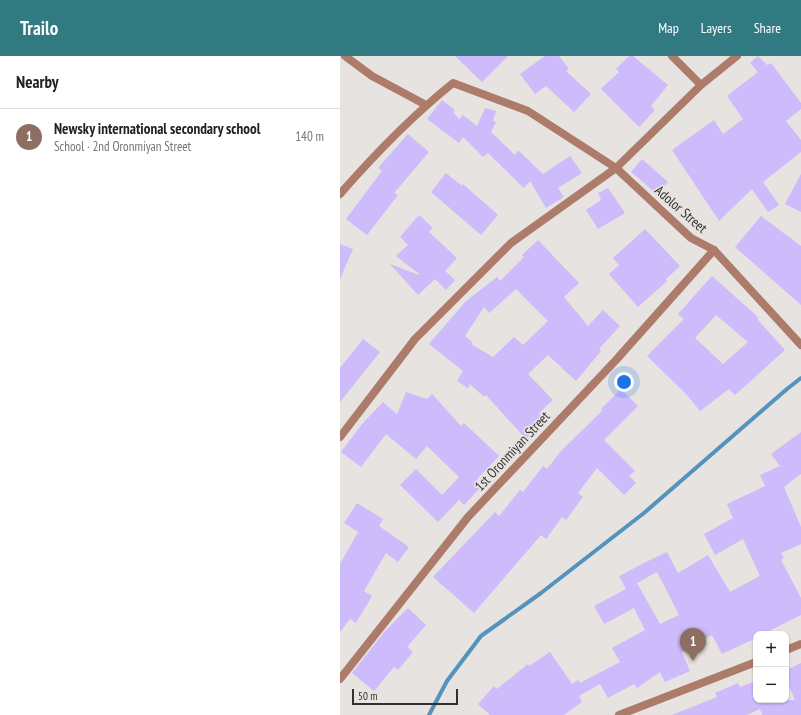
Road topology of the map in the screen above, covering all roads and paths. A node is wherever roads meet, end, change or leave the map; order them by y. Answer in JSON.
{"nodes":[{"id":1,"x":345,"y":56,"type":"edge"},
{"id":2,"x":672,"y":56,"type":"edge"},
{"id":3,"x":737,"y":56,"type":"edge"},
{"id":4,"x":701,"y":85,"type":"junction"},
{"id":5,"x":426,"y":105,"type":"junction"},
{"id":6,"x":616,"y":168,"type":"junction"},
{"id":7,"x":340,"y":194,"type":"edge"},
{"id":8,"x":714,"y":250,"type":"junction"},
{"id":9,"x":801,"y":345,"type":"edge"},
{"id":10,"x":340,"y":437,"type":"edge"},
{"id":11,"x":801,"y":644,"type":"edge"},
{"id":12,"x":789,"y":649,"type":"edge"},
{"id":13,"x":753,"y":663,"type":"edge"},
{"id":14,"x":340,"y":678,"type":"edge"},
{"id":15,"x":619,"y":715,"type":"edge"}],
"edges":[{"from":1,"to":5,"type":"street"},
{"from":2,"to":4,"type":"street"},
{"from":3,"to":4,"type":"street"},
{"from":4,"to":6,"type":"street"},
{"from":5,"to":6,"type":"street","name":"Adolor Street"},
{"from":5,"to":7,"type":"street"},
{"from":6,"to":8,"type":"street","name":"Adolor Street"},
{"from":6,"to":10,"type":"street"},
{"from":8,"to":9,"type":"street","name":"Adolor Street"},
{"from":8,"to":14,"type":"street","name":"1st Oronmiyan Street"},
{"from":11,"to":12,"type":"street"},
{"from":13,"to":15,"type":"street"}]}
